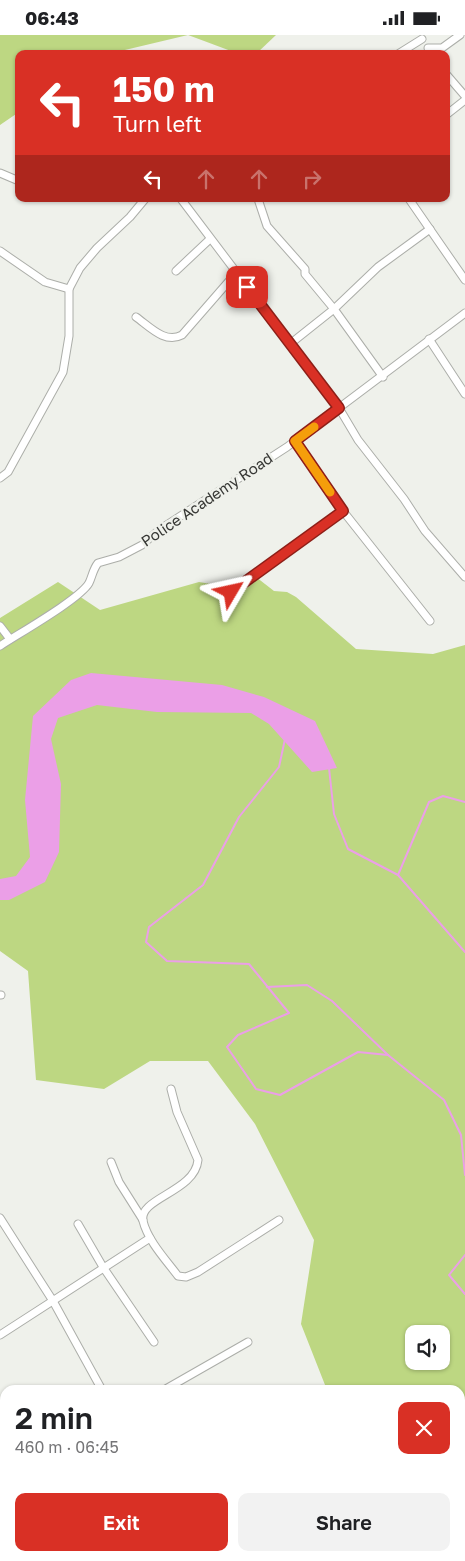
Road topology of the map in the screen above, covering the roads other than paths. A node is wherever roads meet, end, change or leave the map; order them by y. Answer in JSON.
{"nodes":[{"id":1,"x":460,"y":35,"type":"edge"},
{"id":2,"x":420,"y":37,"type":"edge"},
{"id":3,"x":403,"y":50,"type":"edge"},
{"id":4,"x":429,"y":50,"type":"edge"},
{"id":5,"x":434,"y":50,"type":"edge"},
{"id":6,"x":450,"y":79,"type":"edge"},
{"id":7,"x":465,"y":98,"type":"edge"},
{"id":8,"x":450,"y":111,"type":"edge"},
{"id":9,"x":0,"y":173,"type":"edge"},
{"id":10,"x":15,"y":179,"type":"edge"},
{"id":11,"x":142,"y":202,"type":"edge"},
{"id":12,"x":183,"y":202,"type":"edge"},
{"id":13,"x":259,"y":202,"type":"edge"},
{"id":14,"x":411,"y":202,"type":"edge"},
{"id":15,"x":430,"y":229,"type":"junction"},
{"id":16,"x":210,"y":239,"type":"junction"},
{"id":17,"x":0,"y":251,"type":"edge"},
{"id":18,"x":176,"y":271,"type":"dead end"},
{"id":19,"x":236,"y":273,"type":"junction"},
{"id":20,"x":465,"y":280,"type":"edge"},
{"id":21,"x":69,"y":289,"type":"junction"},
{"id":22,"x":334,"y":309,"type":"junction"},
{"id":23,"x":465,"y":313,"type":"edge"},
{"id":24,"x":136,"y":317,"type":"dead end"},
{"id":25,"x":429,"y":339,"type":"junction"},
{"id":26,"x":290,"y":344,"type":"junction"},
{"id":27,"x":383,"y":377,"type":"junction"},
{"id":28,"x":465,"y":393,"type":"edge"},
{"id":29,"x":339,"y":408,"type":"junction"},
{"id":30,"x":295,"y":441,"type":"junction"},
{"id":31,"x":0,"y":478,"type":"edge"},
{"id":32,"x":343,"y":511,"type":"junction"},
{"id":33,"x":465,"y":577,"type":"edge"},
{"id":34,"x":231,"y":592,"type":"dead end"},
{"id":35,"x":430,"y":621,"type":"dead end"},
{"id":36,"x":0,"y":626,"type":"edge"},
{"id":37,"x":10,"y":639,"type":"junction"},
{"id":38,"x":0,"y":646,"type":"edge"},
{"id":39,"x":171,"y":1089,"type":"dead end"},
{"id":40,"x":111,"y":1162,"type":"dead end"},
{"id":41,"x":1,"y":1220,"type":"edge"},
{"id":42,"x":143,"y":1220,"type":"junction"},
{"id":43,"x":279,"y":1220,"type":"dead end"},
{"id":44,"x":78,"y":1224,"type":"dead end"},
{"id":45,"x":150,"y":1238,"type":"junction"},
{"id":46,"x":103,"y":1267,"type":"junction"},
{"id":47,"x":53,"y":1301,"type":"junction"},
{"id":48,"x":0,"y":1335,"type":"edge"},
{"id":49,"x":248,"y":1341,"type":"dead end"},
{"id":50,"x":154,"y":1342,"type":"dead end"},
{"id":51,"x":99,"y":1385,"type":"edge"},
{"id":52,"x":173,"y":1385,"type":"edge"}],
"edges":[{"from":1,"to":5,"type":"street"},
{"from":2,"to":3,"type":"street"},
{"from":2,"to":4,"type":"street"},
{"from":6,"to":7,"type":"street"},
{"from":7,"to":8,"type":"street"},
{"from":9,"to":10,"type":"street"},
{"from":11,"to":21,"type":"street"},
{"from":12,"to":16,"type":"street"},
{"from":13,"to":22,"type":"street"},
{"from":14,"to":15,"type":"street"},
{"from":15,"to":20,"type":"street"},
{"from":15,"to":22,"type":"street"},
{"from":16,"to":18,"type":"street"},
{"from":16,"to":19,"type":"street"},
{"from":17,"to":21,"type":"street"},
{"from":19,"to":24,"type":"street"},
{"from":19,"to":26,"type":"street"},
{"from":21,"to":31,"type":"street"},
{"from":22,"to":26,"type":"street"},
{"from":22,"to":27,"type":"street"},
{"from":23,"to":25,"type":"street","name":"Police Academy Road"},
{"from":25,"to":27,"type":"street","name":"Police Academy Road"},
{"from":25,"to":28,"type":"street"},
{"from":26,"to":29,"type":"street"},
{"from":27,"to":29,"type":"street","name":"Police Academy Road"},
{"from":29,"to":30,"type":"street","name":"Police Academy Road"},
{"from":29,"to":33,"type":"street"},
{"from":30,"to":32,"type":"street"},
{"from":30,"to":37,"type":"street","name":"Police Academy Road"},
{"from":32,"to":34,"type":"street"},
{"from":32,"to":35,"type":"street"},
{"from":36,"to":37,"type":"street"},
{"from":37,"to":38,"type":"street","name":"Police Academy Road"},
{"from":39,"to":42,"type":"street"},
{"from":40,"to":42,"type":"street"},
{"from":41,"to":47,"type":"street"},
{"from":42,"to":45,"type":"street"},
{"from":43,"to":45,"type":"street"},
{"from":44,"to":46,"type":"street"},
{"from":45,"to":46,"type":"street"},
{"from":46,"to":47,"type":"street"},
{"from":46,"to":50,"type":"street"},
{"from":47,"to":48,"type":"street"},
{"from":47,"to":51,"type":"street"},
{"from":49,"to":52,"type":"street"}]}
